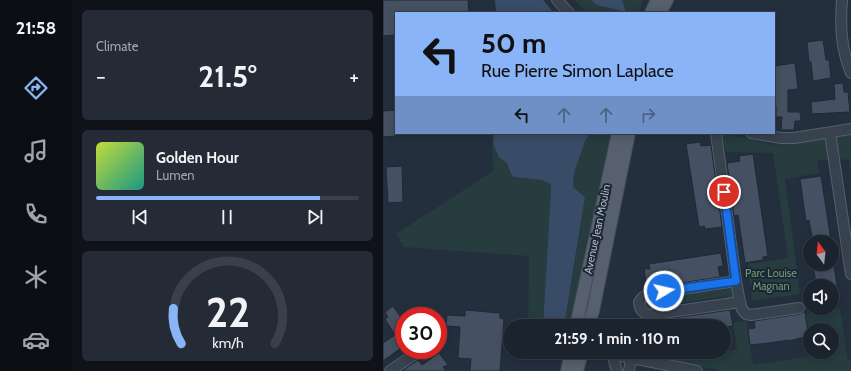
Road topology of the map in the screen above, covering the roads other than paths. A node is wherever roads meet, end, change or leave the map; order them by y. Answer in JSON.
{"nodes":[{"id":1,"x":557,"y":0,"type":"edge"},
{"id":2,"x":657,"y":0,"type":"edge"},
{"id":3,"x":667,"y":0,"type":"edge"},
{"id":4,"x":842,"y":0,"type":"edge"},
{"id":5,"x":568,"y":12,"type":"edge"},
{"id":6,"x":651,"y":12,"type":"edge"},
{"id":7,"x":661,"y":12,"type":"edge"},
{"id":8,"x":851,"y":73,"type":"edge"},
{"id":9,"x":851,"y":129,"type":"edge"},
{"id":10,"x":829,"y":133,"type":"junction"},
{"id":11,"x":618,"y":134,"type":"edge"},
{"id":12,"x":629,"y":134,"type":"edge"},
{"id":13,"x":715,"y":134,"type":"edge"},
{"id":14,"x":757,"y":134,"type":"edge"},
{"id":15,"x":851,"y":274,"type":"edge"},
{"id":16,"x":736,"y":281,"type":"junction"},
{"id":17,"x":740,"y":302,"type":"junction"},
{"id":18,"x":799,"y":308,"type":"dead end"},
{"id":19,"x":578,"y":319,"type":"edge"},
{"id":20,"x":591,"y":319,"type":"edge"},
{"id":21,"x":408,"y":359,"type":"edge"},
{"id":22,"x":570,"y":359,"type":"edge"},
{"id":23,"x":580,"y":359,"type":"edge"},
{"id":24,"x":613,"y":359,"type":"edge"},
{"id":25,"x":631,"y":359,"type":"edge"},
{"id":26,"x":636,"y":359,"type":"edge"},
{"id":27,"x":390,"y":371,"type":"edge"},
{"id":28,"x":567,"y":371,"type":"edge"},
{"id":29,"x":577,"y":371,"type":"edge"},
{"id":30,"x":617,"y":371,"type":"edge"},
{"id":31,"x":629,"y":371,"type":"edge"},
{"id":32,"x":697,"y":371,"type":"edge"}],
"edges":[{"from":1,"to":5,"type":"street"},
{"from":2,"to":6,"type":"main road"},
{"from":3,"to":7,"type":"main road"},
{"from":4,"to":8,"type":"street"},
{"from":9,"to":10,"type":"street"},
{"from":10,"to":14,"type":"street"},
{"from":10,"to":15,"type":"street"},
{"from":11,"to":19,"type":"main road","name":"Avenue Jean Moulin"},
{"from":12,"to":20,"type":"main road","name":"Avenue Jean Moulin"},
{"from":13,"to":16,"type":"street"},
{"from":16,"to":17,"type":"street"},
{"from":16,"to":17,"type":"street"},
{"from":17,"to":18,"type":"street"},
{"from":21,"to":27,"type":"street"},
{"from":22,"to":28,"type":"main road"},
{"from":23,"to":29,"type":"main road"},
{"from":24,"to":30,"type":"street"},
{"from":25,"to":31,"type":"street"},
{"from":26,"to":32,"type":"street"}]}
